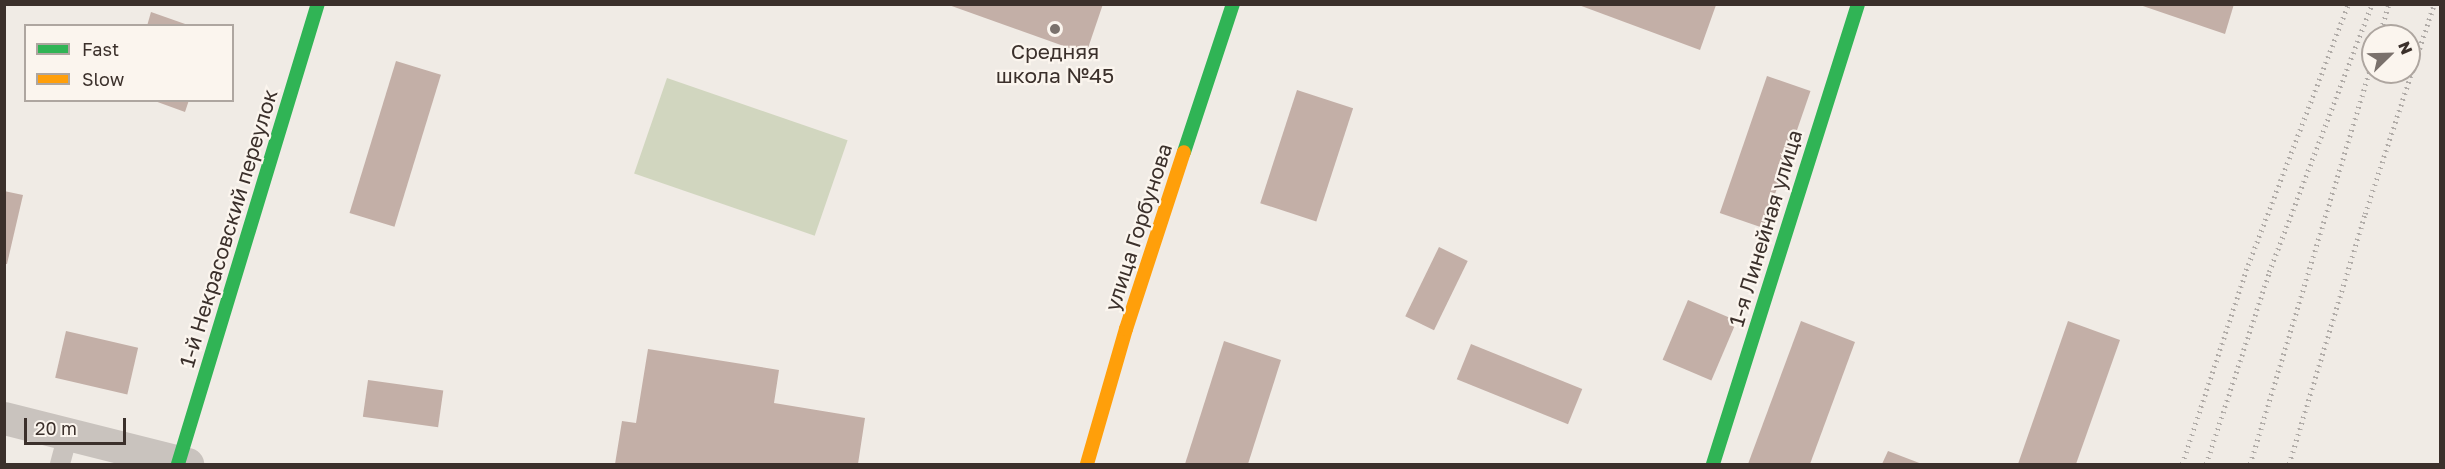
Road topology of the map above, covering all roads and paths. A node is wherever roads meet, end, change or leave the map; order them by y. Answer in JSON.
{"nodes":[{"id":1,"x":318,"y":4,"type":"edge"},
{"id":2,"x":1233,"y":4,"type":"edge"},
{"id":3,"x":1858,"y":4,"type":"edge"},
{"id":4,"x":4,"y":417,"type":"edge"},
{"id":5,"x":69,"y":434,"type":"junction"},
{"id":6,"x":181,"y":464,"type":"edge"},
{"id":7,"x":60,"y":465,"type":"edge"},
{"id":8,"x":1087,"y":465,"type":"edge"},
{"id":9,"x":1713,"y":465,"type":"edge"}],
"edges":[{"from":1,"to":6,"type":"street","name":"1-й Некрасовский переулок"},
{"from":2,"to":8,"type":"street","name":"улица Горбунова"},
{"from":3,"to":9,"type":"street","name":"1-я Линейная улица"},
{"from":4,"to":5,"type":"street"},
{"from":5,"to":6,"type":"street"},
{"from":5,"to":7,"type":"lane"}]}
